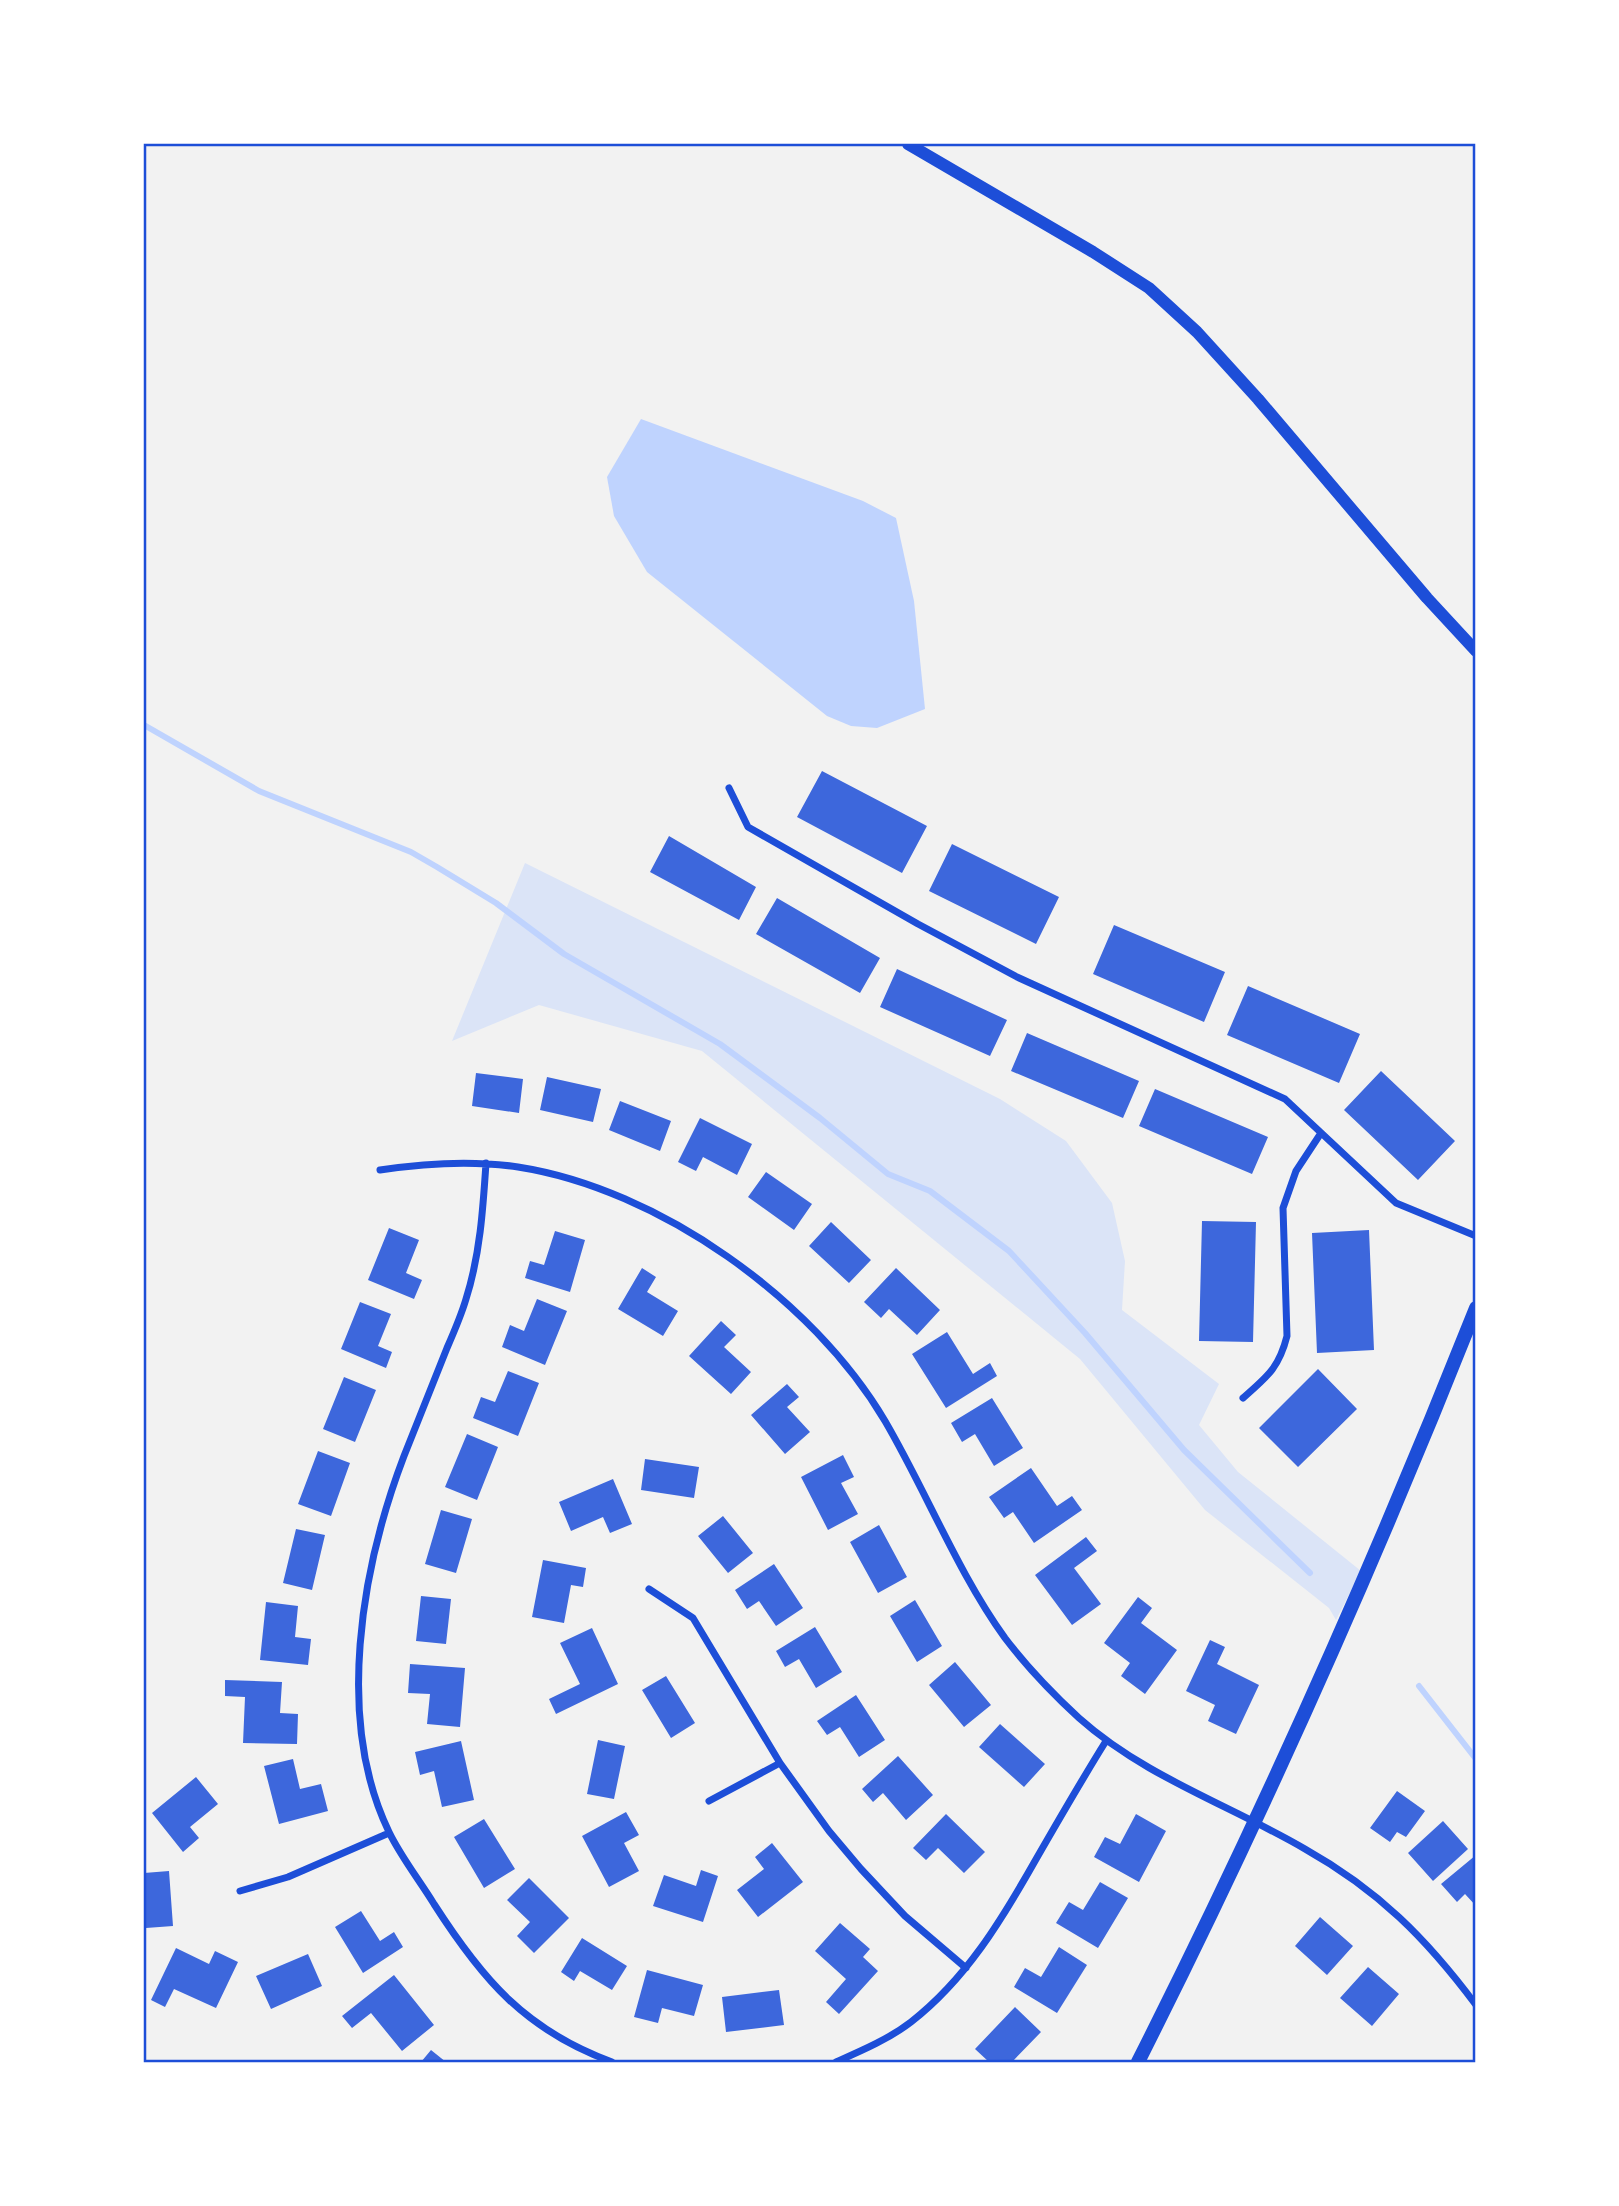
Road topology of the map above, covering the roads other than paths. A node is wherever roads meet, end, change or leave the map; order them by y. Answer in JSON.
{"nodes":[{"id":1,"x":908,"y":144,"type":"edge"},
{"id":2,"x":1475,"y":651,"type":"edge"},
{"id":3,"x":729,"y":788,"type":"dead end"},
{"id":4,"x":1321,"y":1133,"type":"junction"},
{"id":5,"x":486,"y":1163,"type":"junction"},
{"id":6,"x":380,"y":1170,"type":"dead end"},
{"id":7,"x":1475,"y":1236,"type":"edge"},
{"id":8,"x":1475,"y":1308,"type":"edge"},
{"id":9,"x":1243,"y":1398,"type":"dead end"},
{"id":10,"x":649,"y":1589,"type":"dead end"},
{"id":11,"x":1106,"y":1741,"type":"junction"},
{"id":12,"x":780,"y":1763,"type":"junction"},
{"id":13,"x":709,"y":1801,"type":"dead end"},
{"id":14,"x":1254,"y":1823,"type":"junction"},
{"id":15,"x":389,"y":1833,"type":"junction"},
{"id":16,"x":240,"y":1891,"type":"dead end"},
{"id":17,"x":966,"y":1968,"type":"junction"},
{"id":18,"x":1475,"y":2005,"type":"edge"},
{"id":19,"x":612,"y":2063,"type":"edge"},
{"id":20,"x":836,"y":2063,"type":"edge"},
{"id":21,"x":1138,"y":2063,"type":"edge"}],
"edges":[{"from":1,"to":2,"type":"street"},
{"from":3,"to":4,"type":"street"},
{"from":4,"to":7,"type":"street"},
{"from":4,"to":9,"type":"street"},
{"from":5,"to":6,"type":"street"},
{"from":5,"to":11,"type":"street"},
{"from":5,"to":15,"type":"street"},
{"from":8,"to":14,"type":"main road"},
{"from":10,"to":12,"type":"street"},
{"from":11,"to":14,"type":"street"},
{"from":11,"to":17,"type":"street"},
{"from":12,"to":13,"type":"street"},
{"from":12,"to":17,"type":"street"},
{"from":14,"to":18,"type":"street"},
{"from":14,"to":21,"type":"main road"},
{"from":15,"to":16,"type":"street"},
{"from":15,"to":19,"type":"street"},
{"from":17,"to":20,"type":"street"}]}
